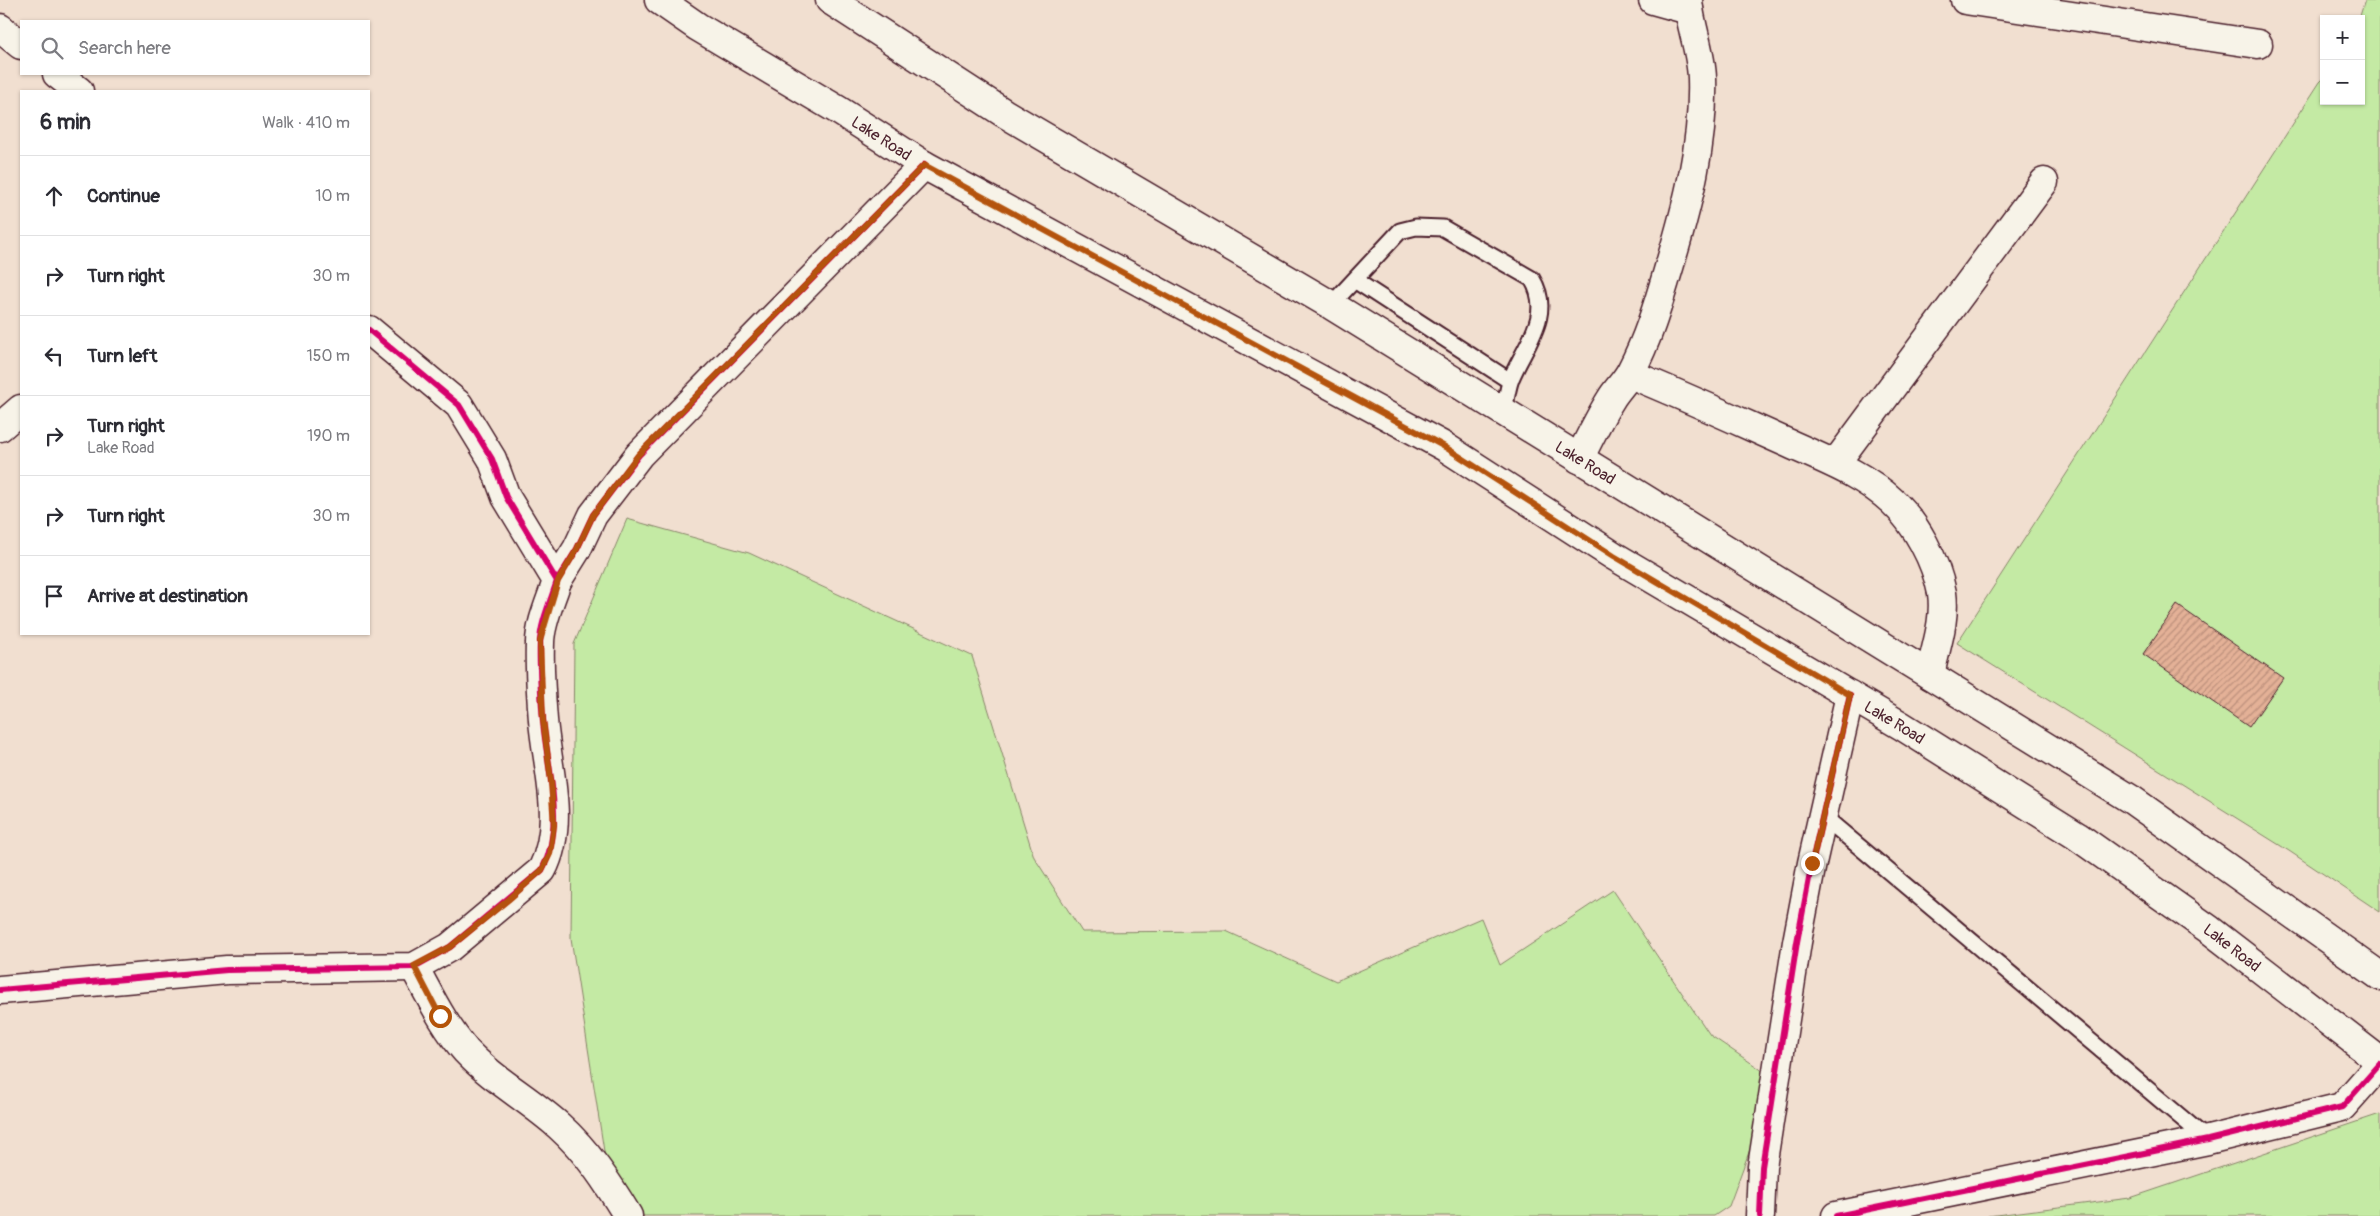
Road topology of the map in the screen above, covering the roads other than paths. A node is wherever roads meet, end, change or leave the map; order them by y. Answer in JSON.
{"nodes":[{"id":1,"x":659,"y":0,"type":"edge"},
{"id":2,"x":830,"y":0,"type":"edge"},
{"id":3,"x":1653,"y":0,"type":"edge"},
{"id":4,"x":1965,"y":0,"type":"edge"},
{"id":5,"x":1689,"y":5,"type":"edge"},
{"id":6,"x":0,"y":28,"type":"edge"},
{"id":7,"x":20,"y":44,"type":"edge"},
{"id":8,"x":2258,"y":44,"type":"dead end"},
{"id":9,"x":58,"y":75,"type":"edge"},
{"id":10,"x":78,"y":90,"type":"edge"},
{"id":11,"x":924,"y":165,"type":"junction"},
{"id":12,"x":2044,"y":182,"type":"dead end"},
{"id":13,"x":1356,"y":281,"type":"junction"},
{"id":14,"x":1331,"y":305,"type":"junction"},
{"id":15,"x":370,"y":331,"type":"edge"},
{"id":16,"x":1630,"y":374,"type":"junction"},
{"id":17,"x":1510,"y":381,"type":"junction"},
{"id":18,"x":20,"y":410,"type":"edge"},
{"id":19,"x":1504,"y":413,"type":"junction"},
{"id":20,"x":0,"y":427,"type":"edge"},
{"id":21,"x":1579,"y":459,"type":"junction"},
{"id":22,"x":1835,"y":464,"type":"junction"},
{"id":23,"x":558,"y":581,"type":"junction"},
{"id":24,"x":1930,"y":675,"type":"junction"},
{"id":25,"x":1850,"y":695,"type":"junction"},
{"id":26,"x":1824,"y":817,"type":"junction"},
{"id":27,"x":414,"y":966,"type":"junction"},
{"id":28,"x":2380,"y":976,"type":"edge"},
{"id":29,"x":0,"y":990,"type":"edge"},
{"id":30,"x":2380,"y":1063,"type":"edge"},
{"id":31,"x":2208,"y":1140,"type":"junction"},
{"id":32,"x":628,"y":1216,"type":"edge"},
{"id":33,"x":1760,"y":1216,"type":"edge"},
{"id":34,"x":1836,"y":1216,"type":"edge"}],
"edges":[{"from":1,"to":11,"type":"street","name":"Lake Road"},
{"from":2,"to":14,"type":"street","name":"Lake Road"},
{"from":3,"to":5,"type":"street"},
{"from":4,"to":8,"type":"street"},
{"from":5,"to":16,"type":"street"},
{"from":6,"to":7,"type":"street"},
{"from":9,"to":10,"type":"street"},
{"from":11,"to":23,"type":"street"},
{"from":11,"to":25,"type":"street","name":"Lake Road"},
{"from":12,"to":22,"type":"street"},
{"from":13,"to":14,"type":"lane"},
{"from":13,"to":17,"type":"lane"},
{"from":13,"to":17,"type":"lane"},
{"from":14,"to":19,"type":"street","name":"Lake Road"},
{"from":15,"to":23,"type":"street"},
{"from":16,"to":21,"type":"street"},
{"from":16,"to":22,"type":"street"},
{"from":17,"to":19,"type":"lane"},
{"from":18,"to":20,"type":"street"},
{"from":19,"to":21,"type":"street","name":"Lake Road"},
{"from":21,"to":24,"type":"street","name":"Lake Road"},
{"from":22,"to":24,"type":"street"},
{"from":23,"to":27,"type":"street"},
{"from":24,"to":28,"type":"street","name":"Lake Road"},
{"from":25,"to":26,"type":"street"},
{"from":25,"to":30,"type":"street","name":"Lake Road"},
{"from":26,"to":31,"type":"lane"},
{"from":26,"to":33,"type":"street"},
{"from":27,"to":29,"type":"street"},
{"from":27,"to":32,"type":"street"},
{"from":30,"to":31,"type":"street"},
{"from":31,"to":34,"type":"street"}]}
